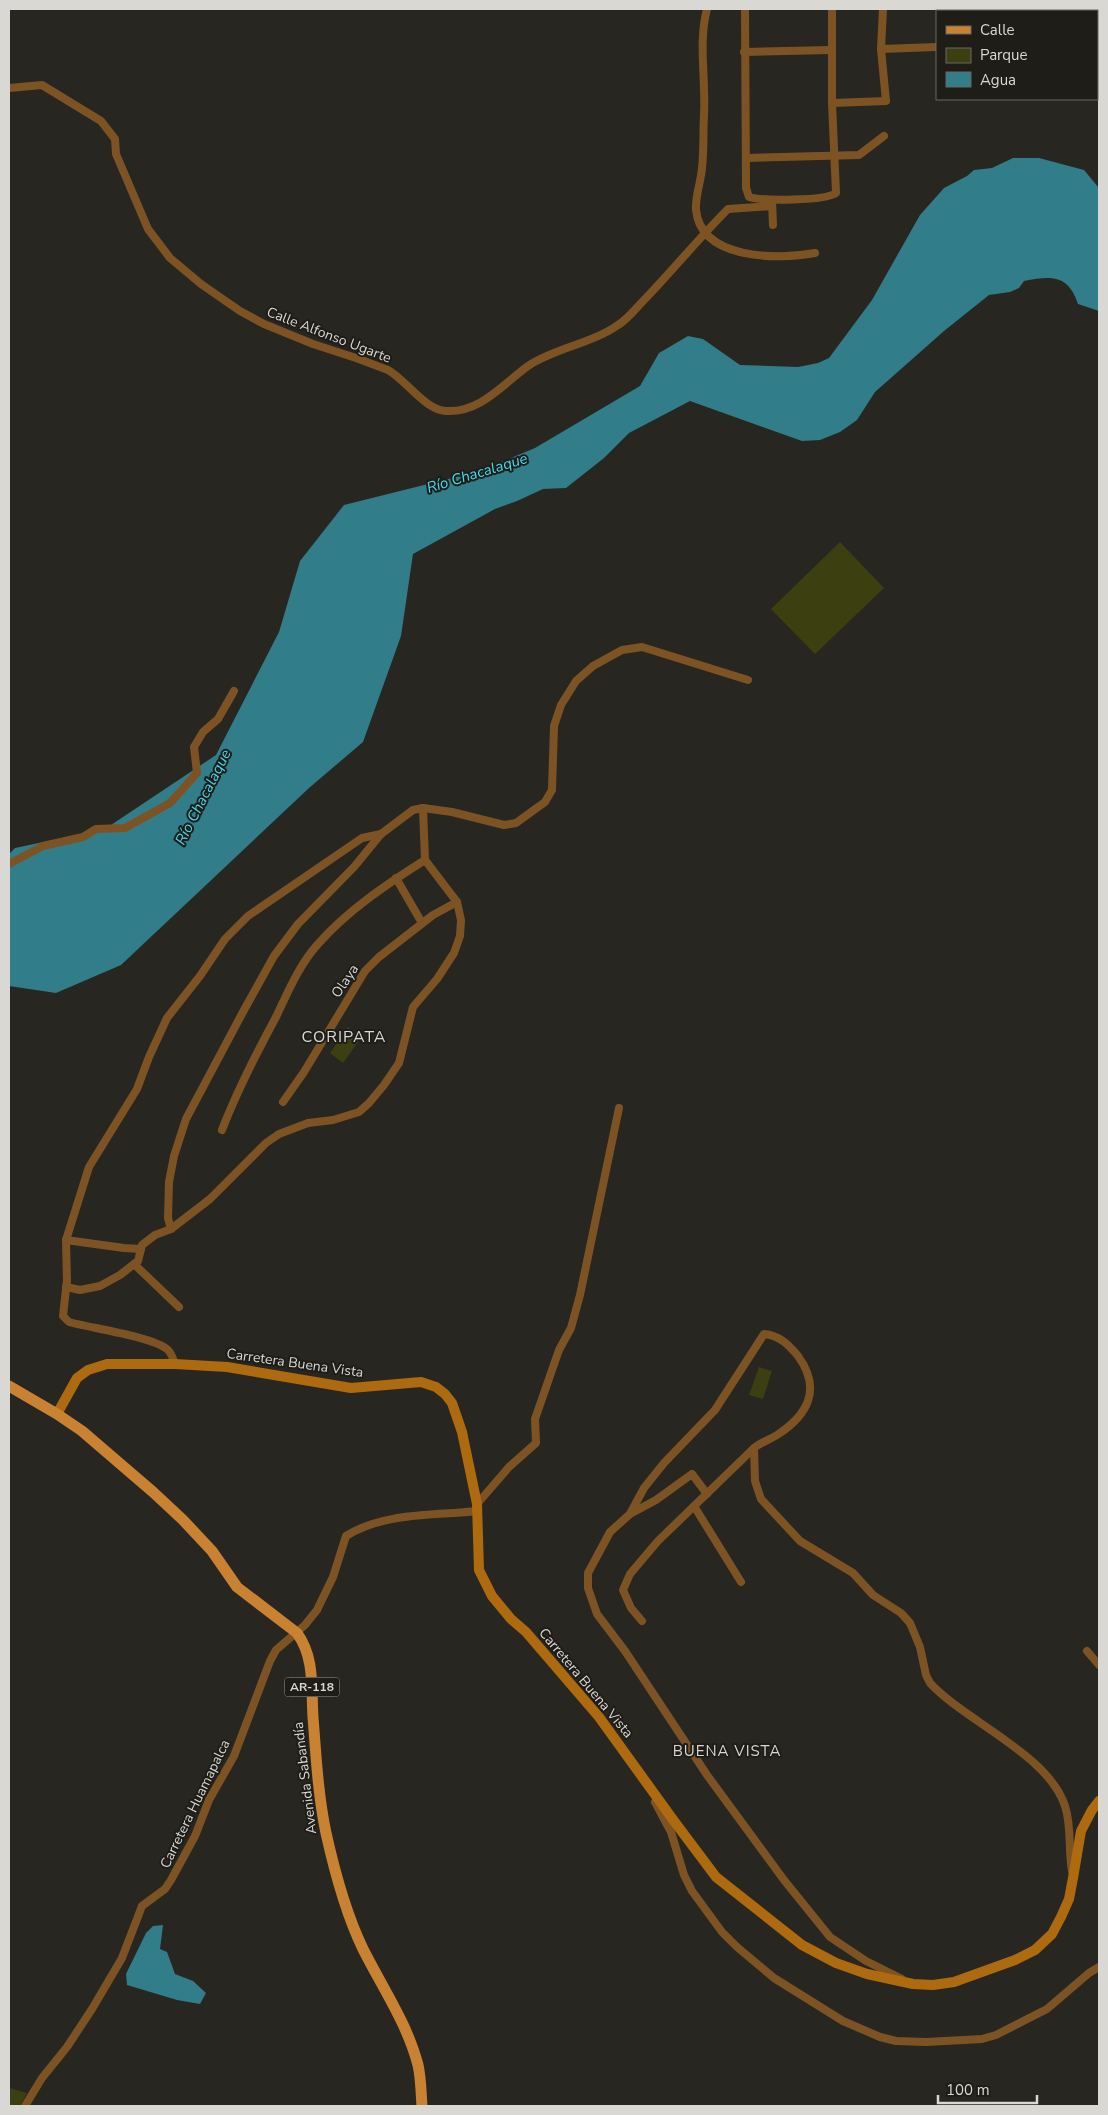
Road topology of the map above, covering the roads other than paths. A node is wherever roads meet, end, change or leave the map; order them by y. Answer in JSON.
{"nodes":[{"id":1,"x":707,"y":9,"type":"edge"},
{"id":2,"x":745,"y":9,"type":"edge"},
{"id":3,"x":832,"y":9,"type":"edge"},
{"id":4,"x":884,"y":9,"type":"edge"},
{"id":5,"x":936,"y":47,"type":"edge"},
{"id":6,"x":881,"y":49,"type":"junction"},
{"id":7,"x":832,"y":50,"type":"junction"},
{"id":8,"x":744,"y":52,"type":"junction"},
{"id":9,"x":9,"y":88,"type":"edge"},
{"id":10,"x":832,"y":103,"type":"junction"},
{"id":11,"x":884,"y":136,"type":"dead end"},
{"id":12,"x":834,"y":156,"type":"junction"},
{"id":13,"x":747,"y":158,"type":"junction"},
{"id":14,"x":772,"y":203,"type":"junction"},
{"id":15,"x":773,"y":225,"type":"dead end"},
{"id":16,"x":704,"y":232,"type":"junction"},
{"id":17,"x":815,"y":253,"type":"dead end"},
{"id":18,"x":748,"y":680,"type":"dead end"},
{"id":19,"x":234,"y":691,"type":"dead end"},
{"id":20,"x":423,"y":808,"type":"junction"},
{"id":21,"x":381,"y":834,"type":"junction"},
{"id":22,"x":425,"y":860,"type":"junction"},
{"id":23,"x":9,"y":864,"type":"edge"},
{"id":24,"x":396,"y":878,"type":"junction"},
{"id":25,"x":457,"y":902,"type":"junction"},
{"id":26,"x":422,"y":923,"type":"junction"},
{"id":27,"x":283,"y":1102,"type":"dead end"},
{"id":28,"x":619,"y":1108,"type":"dead end"},
{"id":29,"x":222,"y":1130,"type":"dead end"},
{"id":30,"x":171,"y":1229,"type":"junction"},
{"id":31,"x":66,"y":1240,"type":"junction"},
{"id":32,"x":141,"y":1249,"type":"junction"},
{"id":33,"x":134,"y":1264,"type":"junction"},
{"id":34,"x":66,"y":1287,"type":"junction"},
{"id":35,"x":179,"y":1307,"type":"dead end"},
{"id":36,"x":175,"y":1364,"type":"junction"},
{"id":37,"x":9,"y":1386,"type":"edge"},
{"id":38,"x":57,"y":1414,"type":"junction"},
{"id":39,"x":754,"y":1448,"type":"junction"},
{"id":40,"x":707,"y":1494,"type":"junction"},
{"id":41,"x":694,"y":1506,"type":"junction"},
{"id":42,"x":477,"y":1507,"type":"junction"},
{"id":43,"x":630,"y":1514,"type":"junction"},
{"id":44,"x":741,"y":1582,"type":"dead end"},
{"id":45,"x":642,"y":1621,"type":"dead end"},
{"id":46,"x":297,"y":1633,"type":"junction"},
{"id":47,"x":1088,"y":1651,"type":"dead end"},
{"id":48,"x":1099,"y":1665,"type":"edge"},
{"id":49,"x":650,"y":1786,"type":"junction"},
{"id":50,"x":1099,"y":1800,"type":"edge"},
{"id":51,"x":1073,"y":1878,"type":"junction"},
{"id":52,"x":1099,"y":1967,"type":"edge"},
{"id":53,"x":913,"y":1984,"type":"junction"},
{"id":54,"x":25,"y":2106,"type":"edge"},
{"id":55,"x":422,"y":2106,"type":"edge"}],
"edges":[{"from":1,"to":16,"type":"street"},
{"from":2,"to":8,"type":"street"},
{"from":3,"to":7,"type":"street"},
{"from":4,"to":6,"type":"street"},
{"from":5,"to":6,"type":"street"},
{"from":6,"to":10,"type":"street"},
{"from":7,"to":8,"type":"street"},
{"from":7,"to":10,"type":"street"},
{"from":8,"to":13,"type":"street"},
{"from":9,"to":16,"type":"street","name":"Calle Alfonso Ugarte"},
{"from":10,"to":12,"type":"street"},
{"from":11,"to":12,"type":"street"},
{"from":12,"to":13,"type":"street"},
{"from":12,"to":14,"type":"street"},
{"from":13,"to":14,"type":"street"},
{"from":14,"to":15,"type":"street"},
{"from":14,"to":16,"type":"street"},
{"from":16,"to":17,"type":"street"},
{"from":18,"to":20,"type":"street"},
{"from":19,"to":23,"type":"street"},
{"from":20,"to":21,"type":"street"},
{"from":20,"to":22,"type":"street"},
{"from":21,"to":30,"type":"street"},
{"from":21,"to":31,"type":"street"},
{"from":22,"to":24,"type":"street"},
{"from":22,"to":25,"type":"street"},
{"from":24,"to":26,"type":"street"},
{"from":24,"to":29,"type":"street"},
{"from":25,"to":26,"type":"street","name":"Olaya"},
{"from":25,"to":30,"type":"street"},
{"from":26,"to":27,"type":"street","name":"Olaya"},
{"from":28,"to":42,"type":"street"},
{"from":30,"to":32,"type":"street"},
{"from":31,"to":32,"type":"street"},
{"from":31,"to":34,"type":"street"},
{"from":32,"to":33,"type":"street"},
{"from":33,"to":34,"type":"street"},
{"from":33,"to":35,"type":"street"},
{"from":34,"to":36,"type":"street"},
{"from":36,"to":38,"type":"main road","name":"Carretera Buena Vista"},
{"from":36,"to":42,"type":"main road","name":"Carretera Buena Vista"},
{"from":37,"to":38,"type":"main road","name":"Avenida Sabandía","number":"AR-118"},
{"from":38,"to":46,"type":"main road","name":"Avenida Sabandía","number":"AR-118"},
{"from":39,"to":40,"type":"street"},
{"from":39,"to":43,"type":"street"},
{"from":39,"to":51,"type":"street"},
{"from":40,"to":41,"type":"street"},
{"from":40,"to":43,"type":"street"},
{"from":41,"to":44,"type":"street"},
{"from":41,"to":45,"type":"street"},
{"from":42,"to":46,"type":"street","name":"Carretera Huamapalca"},
{"from":42,"to":49,"type":"main road","name":"Carretera Buena Vista"},
{"from":43,"to":53,"type":"street"},
{"from":46,"to":54,"type":"street","name":"Carretera Huamapalca"},
{"from":46,"to":55,"type":"main road","name":"Avenida Sabandía","number":"AR-118"},
{"from":47,"to":48,"type":"street"},
{"from":49,"to":52,"type":"street"},
{"from":49,"to":53,"type":"main road","name":"Carretera Buena Vista"},
{"from":50,"to":51,"type":"main road","name":"Carretera Buena Vista"},
{"from":51,"to":53,"type":"main road","name":"Carretera Buena Vista"}]}
